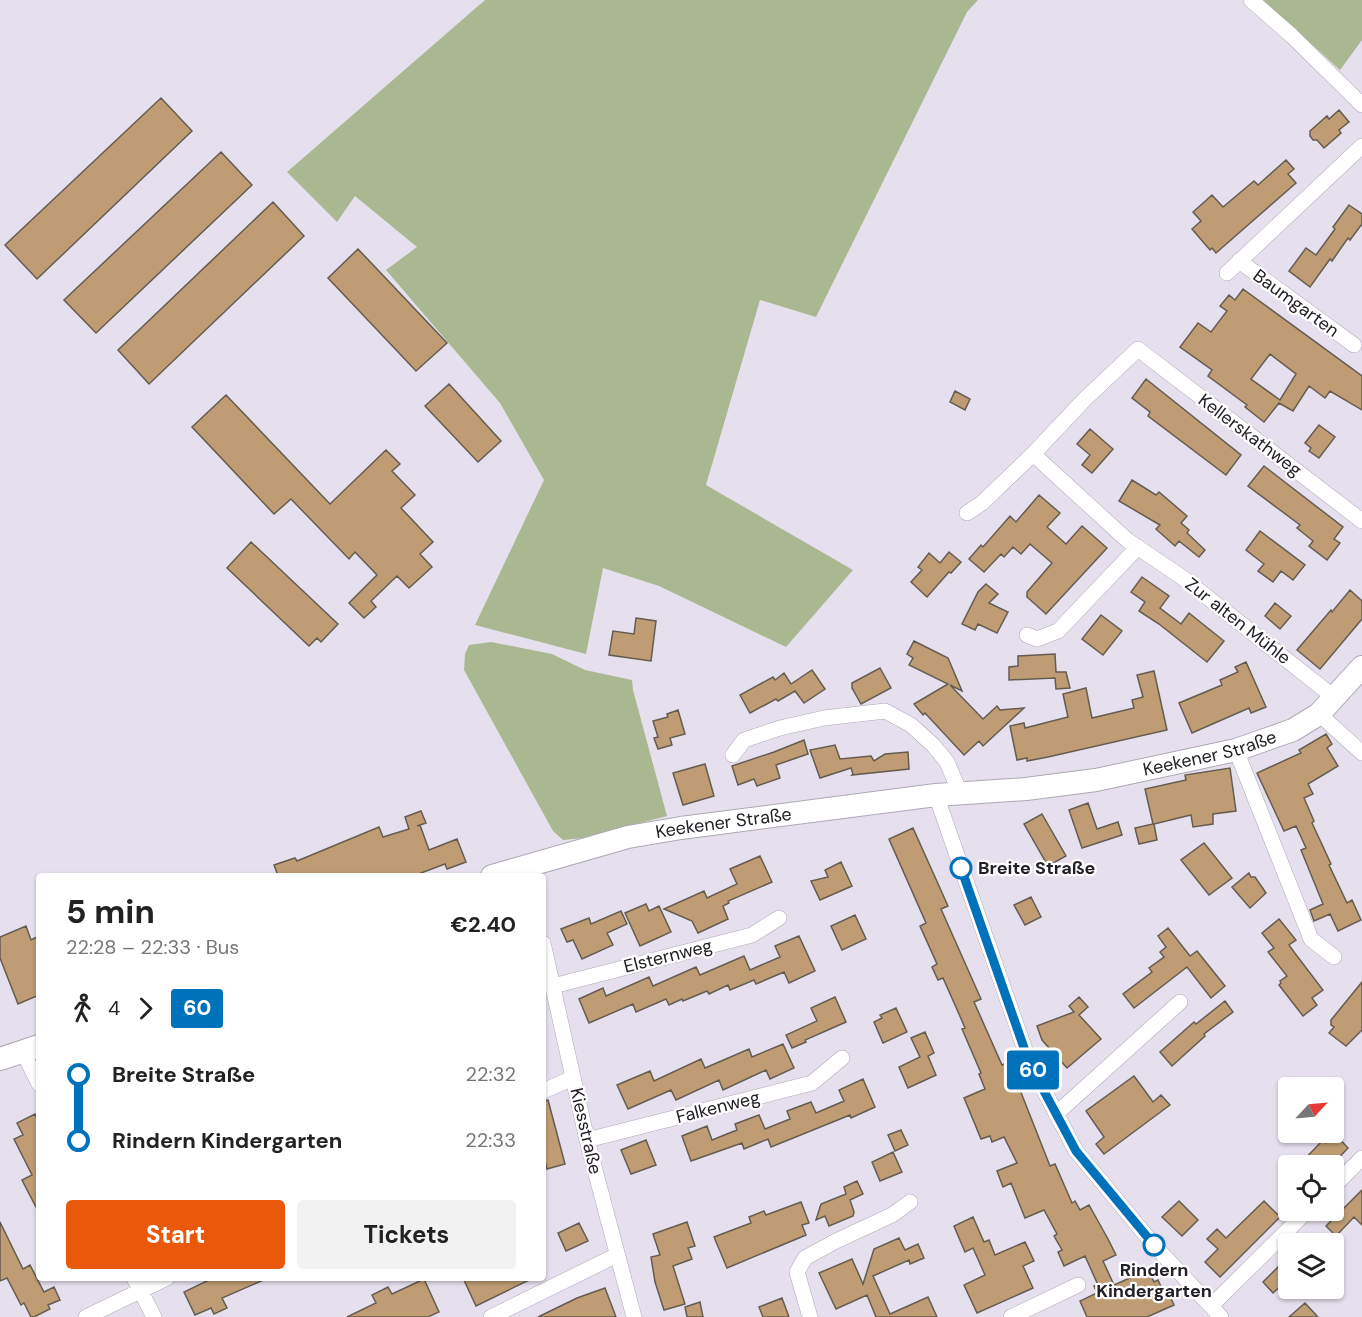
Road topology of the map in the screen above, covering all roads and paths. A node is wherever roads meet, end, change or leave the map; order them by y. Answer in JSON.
{"nodes":[{"id":1,"x":1251,"y":0,"type":"edge"},
{"id":2,"x":1362,"y":105,"type":"edge"},
{"id":3,"x":1362,"y":146,"type":"edge"},
{"id":4,"x":1239,"y":261,"type":"junction"},
{"id":5,"x":1227,"y":273,"type":"dead end"},
{"id":6,"x":1354,"y":345,"type":"dead end"},
{"id":7,"x":1033,"y":454,"type":"junction"},
{"id":8,"x":967,"y":513,"type":"dead end"},
{"id":9,"x":1362,"y":521,"type":"edge"},
{"id":10,"x":1138,"y":548,"type":"junction"},
{"id":11,"x":1027,"y":635,"type":"dead end"},
{"id":12,"x":1362,"y":667,"type":"edge"},
{"id":13,"x":1335,"y":698,"type":"junction"},
{"id":14,"x":1319,"y":714,"type":"junction"},
{"id":15,"x":1236,"y":750,"type":"junction"},
{"id":16,"x":1362,"y":753,"type":"edge"},
{"id":17,"x":734,"y":755,"type":"dead end"},
{"id":18,"x":960,"y":793,"type":"junction"},
{"id":19,"x":936,"y":795,"type":"junction"},
{"id":20,"x":526,"y":871,"type":"edge"},
{"id":21,"x":780,"y":918,"type":"dead end"},
{"id":22,"x":546,"y":956,"type":"edge"},
{"id":23,"x":1334,"y":957,"type":"dead end"},
{"id":24,"x":553,"y":986,"type":"junction"},
{"id":25,"x":1180,"y":1002,"type":"dead end"},
{"id":26,"x":31,"y":1049,"type":"edge"},
{"id":27,"x":842,"y":1058,"type":"dead end"},
{"id":28,"x":0,"y":1059,"type":"edge"},
{"id":29,"x":36,"y":1071,"type":"edge"},
{"id":30,"x":573,"y":1078,"type":"junction"},
{"id":31,"x":546,"y":1090,"type":"edge"},
{"id":32,"x":1056,"y":1114,"type":"junction"},
{"id":33,"x":586,"y":1140,"type":"junction"},
{"id":34,"x":1362,"y":1158,"type":"edge"},
{"id":35,"x":1344,"y":1176,"type":"edge"},
{"id":36,"x":910,"y":1202,"type":"dead end"},
{"id":37,"x":1298,"y":1221,"type":"edge"},
{"id":38,"x":617,"y":1255,"type":"junction"},
{"id":39,"x":155,"y":1281,"type":"edge"},
{"id":40,"x":137,"y":1285,"type":"edge"},
{"id":41,"x":1078,"y":1285,"type":"dead end"},
{"id":42,"x":1041,"y":1311,"type":"edge"},
{"id":43,"x":1216,"y":1311,"type":"edge"},
{"id":44,"x":86,"y":1317,"type":"edge"},
{"id":45,"x":154,"y":1317,"type":"edge"},
{"id":46,"x":490,"y":1317,"type":"edge"},
{"id":47,"x":634,"y":1317,"type":"edge"},
{"id":48,"x":810,"y":1317,"type":"edge"},
{"id":49,"x":1011,"y":1317,"type":"edge"}],
"edges":[{"from":1,"to":2,"type":"street"},
{"from":3,"to":4,"type":"street"},
{"from":4,"to":5,"type":"street"},
{"from":4,"to":6,"type":"street","name":"Baumgarten"},
{"from":7,"to":8,"type":"street"},
{"from":7,"to":9,"type":"street","name":"Kellerskathweg"},
{"from":7,"to":10,"type":"street","name":"Zur alten Mühle"},
{"from":10,"to":11,"type":"street"},
{"from":10,"to":13,"type":"street","name":"Zur alten Mühle"},
{"from":12,"to":13,"type":"main road","name":"Keekener Straße"},
{"from":13,"to":14,"type":"main road","name":"Keekener Straße"},
{"from":14,"to":15,"type":"main road","name":"Keekener Straße"},
{"from":14,"to":16,"type":"street"},
{"from":15,"to":18,"type":"main road","name":"Keekener Straße"},
{"from":15,"to":23,"type":"street"},
{"from":17,"to":18,"type":"street"},
{"from":18,"to":19,"type":"main road","name":"Keekener Straße"},
{"from":19,"to":20,"type":"main road","name":"Keekener Straße"},
{"from":19,"to":32,"type":"street"},
{"from":21,"to":24,"type":"street","name":"Elsternweg"},
{"from":22,"to":24,"type":"street","name":"Kiesstraße"},
{"from":24,"to":30,"type":"street","name":"Kiesstraße"},
{"from":25,"to":32,"type":"street"},
{"from":26,"to":28,"type":"main road"},
{"from":26,"to":29,"type":"street"},
{"from":27,"to":33,"type":"street","name":"Falkenweg"},
{"from":30,"to":31,"type":"street"},
{"from":30,"to":33,"type":"street","name":"Kiesstraße"},
{"from":32,"to":43,"type":"street"},
{"from":33,"to":38,"type":"street","name":"Kiesstraße"},
{"from":34,"to":35,"type":"street"},
{"from":36,"to":48,"type":"street"},
{"from":37,"to":43,"type":"street"},
{"from":38,"to":46,"type":"street"},
{"from":38,"to":47,"type":"street","name":"Kiesstraße"},
{"from":39,"to":40,"type":"street"},
{"from":40,"to":44,"type":"street"},
{"from":40,"to":45,"type":"street"},
{"from":41,"to":42,"type":"street"},
{"from":42,"to":49,"type":"street"}]}
